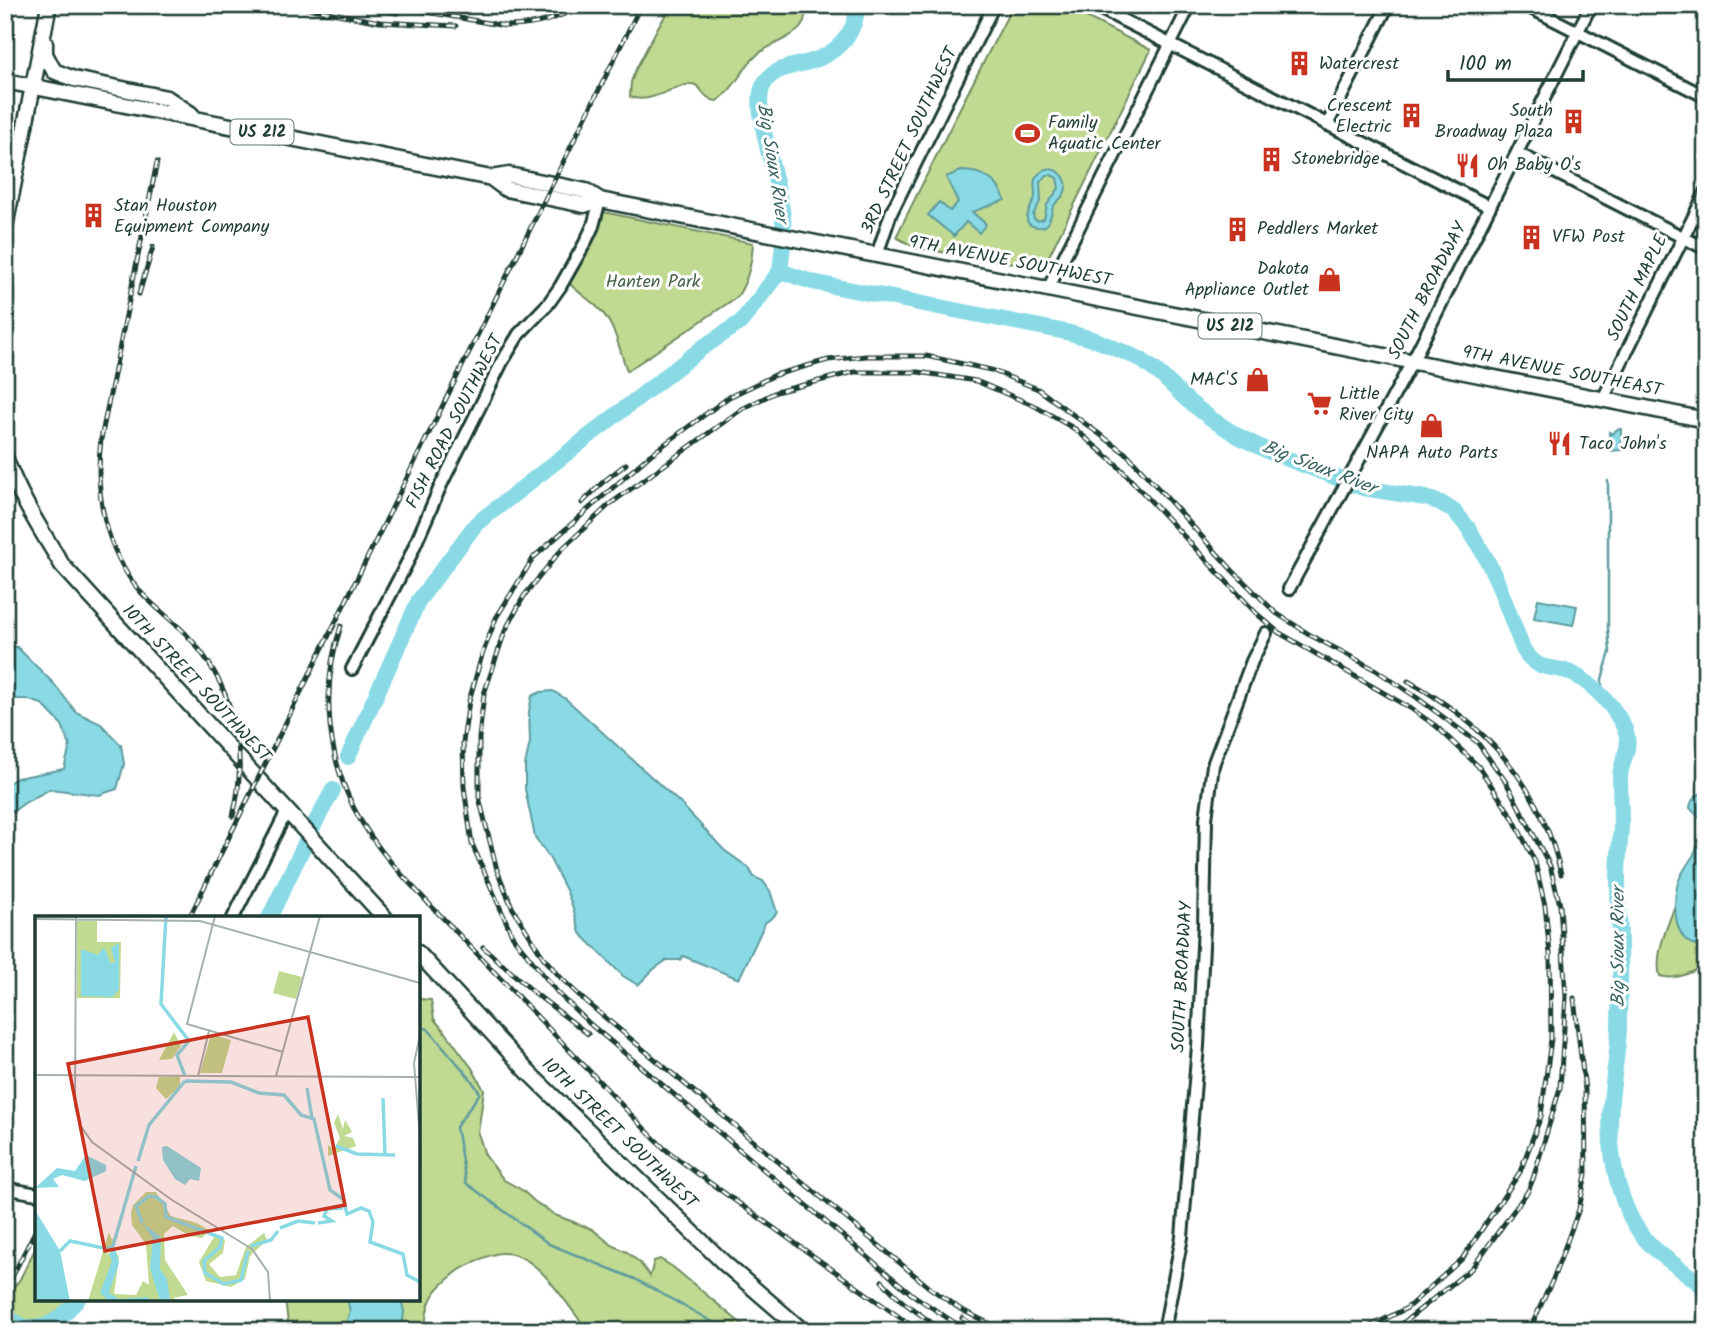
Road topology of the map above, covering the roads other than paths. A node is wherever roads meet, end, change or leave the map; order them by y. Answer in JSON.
{"nodes":[{"id":1,"x":48,"y":5,"type":"edge"},
{"id":2,"x":994,"y":5,"type":"edge"},
{"id":3,"x":1093,"y":5,"type":"edge"},
{"id":4,"x":1190,"y":5,"type":"edge"},
{"id":5,"x":1388,"y":5,"type":"edge"},
{"id":6,"x":1525,"y":5,"type":"edge"},
{"id":7,"x":1591,"y":5,"type":"edge"},
{"id":8,"x":44,"y":30,"type":"junction"},
{"id":9,"x":1578,"y":32,"type":"junction"},
{"id":10,"x":1170,"y":45,"type":"junction"},
{"id":11,"x":5,"y":81,"type":"edge"},
{"id":12,"x":33,"y":86,"type":"junction"},
{"id":13,"x":1706,"y":97,"type":"edge"},
{"id":14,"x":198,"y":119,"type":"junction"},
{"id":15,"x":1327,"y":125,"type":"junction"},
{"id":16,"x":1517,"y":153,"type":"junction"},
{"id":17,"x":1706,"y":192,"type":"edge"},
{"id":18,"x":600,"y":201,"type":"junction"},
{"id":19,"x":1490,"y":207,"type":"junction"},
{"id":20,"x":5,"y":227,"type":"edge"},
{"id":21,"x":1683,"y":238,"type":"junction"},
{"id":22,"x":1706,"y":249,"type":"edge"},
{"id":23,"x":877,"y":255,"type":"junction"},
{"id":24,"x":1048,"y":289,"type":"junction"},
{"id":25,"x":1412,"y":362,"type":"junction"},
{"id":26,"x":1602,"y":399,"type":"junction"},
{"id":27,"x":1706,"y":419,"type":"edge"},
{"id":28,"x":5,"y":457,"type":"edge"},
{"id":29,"x":1289,"y":589,"type":"dead end"},
{"id":30,"x":1266,"y":633,"type":"dead end"},
{"id":31,"x":352,"y":669,"type":"dead end"},
{"id":32,"x":287,"y":811,"type":"junction"},
{"id":33,"x":234,"y":916,"type":"edge"},
{"id":34,"x":383,"y":916,"type":"edge"},
{"id":35,"x":420,"y":955,"type":"edge"},
{"id":36,"x":5,"y":1188,"type":"edge"},
{"id":37,"x":35,"y":1194,"type":"edge"},
{"id":38,"x":803,"y":1331,"type":"edge"},
{"id":39,"x":1164,"y":1331,"type":"edge"}],
"edges":[{"from":1,"to":8,"type":"main road"},
{"from":2,"to":23,"type":"street","name":"3RD STREET SOUTHWEST"},
{"from":3,"to":10,"type":"street"},
{"from":4,"to":10,"type":"street"},
{"from":5,"to":15,"type":"street"},
{"from":6,"to":9,"type":"street"},
{"from":7,"to":9,"type":"street","name":"SOUTH BROADWAY"},
{"from":8,"to":12,"type":"main road"},
{"from":8,"to":14,"type":"main road"},
{"from":9,"to":13,"type":"street"},
{"from":9,"to":16,"type":"street","name":"SOUTH BROADWAY"},
{"from":10,"to":15,"type":"street"},
{"from":10,"to":24,"type":"street"},
{"from":11,"to":12,"type":"main road","name":"9TH AVENUE SOUTHWEST","number":"US 212"},
{"from":12,"to":14,"type":"main road","name":"9TH AVENUE SOUTHWEST","number":"US 212"},
{"from":12,"to":20,"type":"main road"},
{"from":14,"to":18,"type":"main road","name":"9TH AVENUE SOUTHWEST","number":"US 212"},
{"from":15,"to":19,"type":"street"},
{"from":16,"to":19,"type":"street","name":"SOUTH BROADWAY"},
{"from":16,"to":21,"type":"street"},
{"from":17,"to":21,"type":"street","name":"SOUTH MAPLE"},
{"from":18,"to":23,"type":"main road","name":"9TH AVENUE SOUTHWEST","number":"US 212"},
{"from":18,"to":31,"type":"street","name":"FISH ROAD SOUTHWEST"},
{"from":19,"to":25,"type":"street","name":"SOUTH BROADWAY"},
{"from":21,"to":22,"type":"street"},
{"from":21,"to":26,"type":"street","name":"SOUTH MAPLE"},
{"from":23,"to":24,"type":"main road","name":"9TH AVENUE SOUTHWEST","number":"US 212"},
{"from":24,"to":25,"type":"main road","name":"9TH AVENUE SOUTHWEST","number":"US 212"},
{"from":25,"to":26,"type":"main road","name":"9TH AVENUE SOUTHEAST","number":"US 212"},
{"from":25,"to":29,"type":"street","name":"SOUTH BROADWAY"},
{"from":26,"to":27,"type":"main road","name":"9TH AVENUE SOUTHEAST","number":"US 212"},
{"from":28,"to":32,"type":"main road","name":"10TH STREET SOUTHWEST"},
{"from":30,"to":39,"type":"street","name":"SOUTH BROADWAY"},
{"from":32,"to":33,"type":"street"},
{"from":32,"to":34,"type":"main road","name":"10TH STREET SOUTHWEST"},
{"from":35,"to":38,"type":"main road","name":"10TH STREET SOUTHWEST"},
{"from":36,"to":37,"type":"street"}]}
